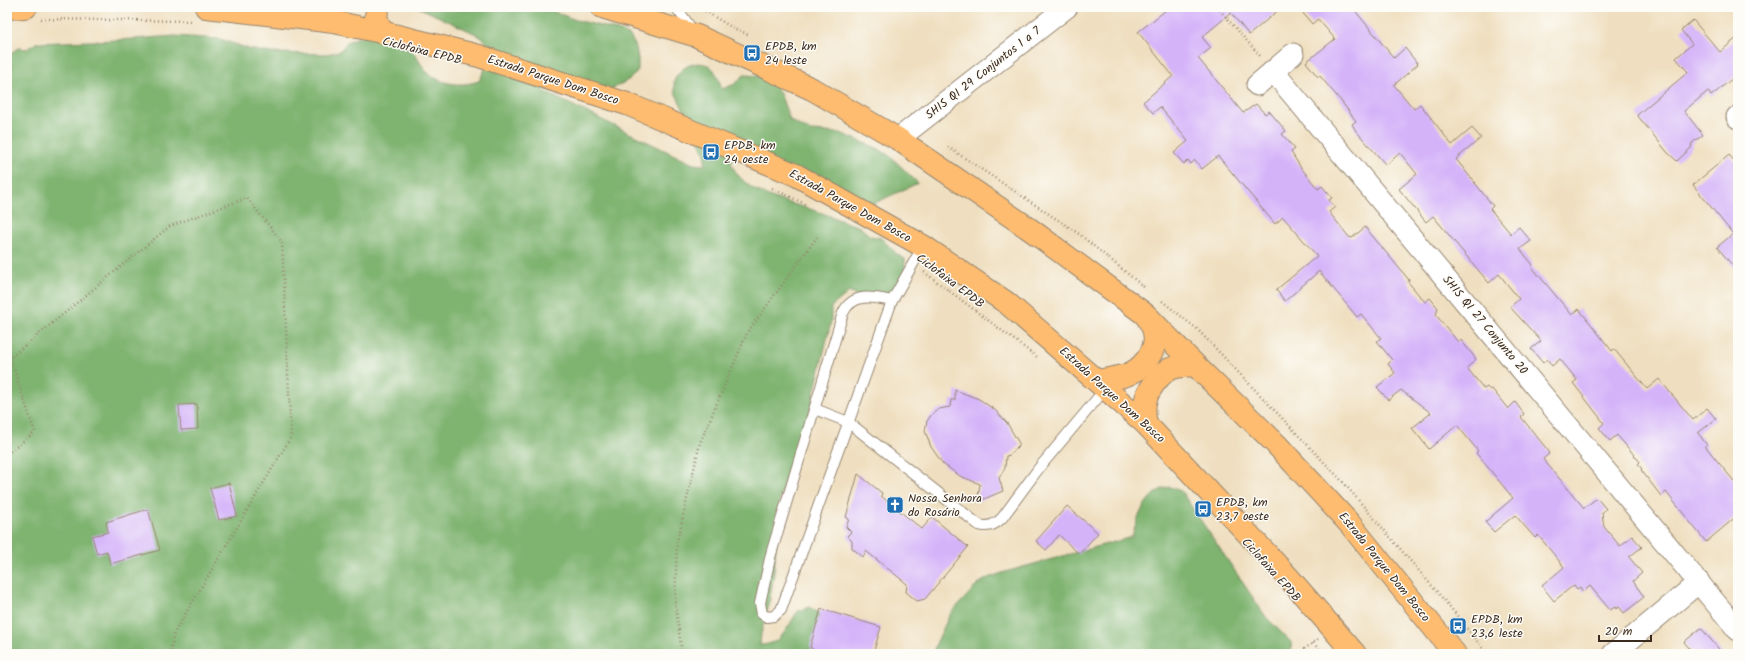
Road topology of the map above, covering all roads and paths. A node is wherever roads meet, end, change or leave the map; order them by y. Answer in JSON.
{"nodes":[{"id":1,"x":378,"y":7,"type":"edge"},
{"id":2,"x":602,"y":7,"type":"edge"},
{"id":3,"x":676,"y":7,"type":"edge"},
{"id":4,"x":698,"y":7,"type":"edge"},
{"id":5,"x":1067,"y":7,"type":"edge"},
{"id":6,"x":1217,"y":7,"type":"edge"},
{"id":7,"x":7,"y":8,"type":"edge"},
{"id":8,"x":33,"y":13,"type":"edge"},
{"id":9,"x":203,"y":14,"type":"edge"},
{"id":10,"x":339,"y":14,"type":"edge"},
{"id":11,"x":381,"y":32,"type":"junction"},
{"id":12,"x":697,"y":36,"type":"junction"},
{"id":13,"x":749,"y":38,"type":"dead end"},
{"id":14,"x":1293,"y":54,"type":"dead end"},
{"id":15,"x":1273,"y":71,"type":"junction"},
{"id":16,"x":1257,"y":85,"type":"dead end"},
{"id":17,"x":898,"y":139,"type":"junction"},
{"id":18,"x":765,"y":184,"type":"dead end"},
{"id":19,"x":807,"y":205,"type":"dead end"},
{"id":20,"x":817,"y":237,"type":"dead end"},
{"id":21,"x":918,"y":256,"type":"junction"},
{"id":22,"x":892,"y":301,"type":"junction"},
{"id":23,"x":1146,"y":314,"type":"junction"},
{"id":24,"x":1039,"y":358,"type":"dead end"},
{"id":25,"x":1195,"y":365,"type":"junction"},
{"id":26,"x":1102,"y":384,"type":"junction"},
{"id":27,"x":815,"y":409,"type":"junction"},
{"id":28,"x":848,"y":422,"type":"junction"},
{"id":29,"x":1146,"y":424,"type":"junction"},
{"id":30,"x":7,"y":454,"type":"edge"},
{"id":31,"x":1698,"y":581,"type":"junction"},
{"id":32,"x":1332,"y":628,"type":"junction"},
{"id":33,"x":1738,"y":630,"type":"edge"},
{"id":34,"x":1313,"y":643,"type":"junction"},
{"id":35,"x":170,"y":654,"type":"edge"},
{"id":36,"x":682,"y":654,"type":"edge"},
{"id":37,"x":1298,"y":654,"type":"edge"},
{"id":38,"x":1324,"y":654,"type":"edge"},
{"id":39,"x":1354,"y":654,"type":"edge"},
{"id":40,"x":1455,"y":654,"type":"edge"},
{"id":41,"x":1613,"y":654,"type":"edge"}],
"edges":[{"from":1,"to":11,"type":"main road"},
{"from":2,"to":12,"type":"main road","name":"Estrada Parque Dom Bosco"},
{"from":3,"to":12,"type":"lane"},
{"from":4,"to":13,"type":"path"},
{"from":5,"to":17,"type":"street","name":"SHIS QI 29 Conjuntos 1 a 7"},
{"from":6,"to":15,"type":"path"},
{"from":7,"to":8,"type":"main road"},
{"from":8,"to":9,"type":"path"},
{"from":9,"to":10,"type":"main road","name":"Estrada Parque Dom Bosco"},
{"from":10,"to":11,"type":"main road","name":"Estrada Parque Dom Bosco"},
{"from":11,"to":21,"type":"main road","name":"Estrada Parque Dom Bosco"},
{"from":12,"to":17,"type":"main road","name":"Estrada Parque Dom Bosco"},
{"from":14,"to":15,"type":"street"},
{"from":15,"to":16,"type":"street"},
{"from":15,"to":31,"type":"street","name":"SHIS QI 27 Conjunto 20"},
{"from":17,"to":23,"type":"main road","name":"Estrada Parque Dom Bosco"},
{"from":18,"to":19,"type":"path"},
{"from":20,"to":36,"type":"path"},
{"from":21,"to":22,"type":"lane"},
{"from":21,"to":24,"type":"path","name":"Ciclofaixa EPDB"},
{"from":21,"to":26,"type":"main road","name":"Estrada Parque Dom Bosco"},
{"from":22,"to":27,"type":"lane"},
{"from":22,"to":28,"type":"lane"},
{"from":23,"to":25,"type":"main road","name":"Estrada Parque Dom Bosco"},
{"from":23,"to":26,"type":"main road"},
{"from":25,"to":29,"type":"main road"},
{"from":25,"to":40,"type":"main road","name":"Estrada Parque Dom Bosco"},
{"from":26,"to":28,"type":"lane"},
{"from":26,"to":29,"type":"main road","name":"Estrada Parque Dom Bosco"},
{"from":27,"to":28,"type":"lane"},
{"from":27,"to":28,"type":"lane"},
{"from":29,"to":32,"type":"main road","name":"Estrada Parque Dom Bosco"},
{"from":30,"to":35,"type":"path"},
{"from":31,"to":33,"type":"street","name":"SHIS QI 27 Conjunto 20"},
{"from":31,"to":41,"type":"street"},
{"from":32,"to":34,"type":"path"},
{"from":32,"to":39,"type":"main road","name":"Estrada Parque Dom Bosco"},
{"from":34,"to":37,"type":"path"},
{"from":34,"to":38,"type":"path"}]}
